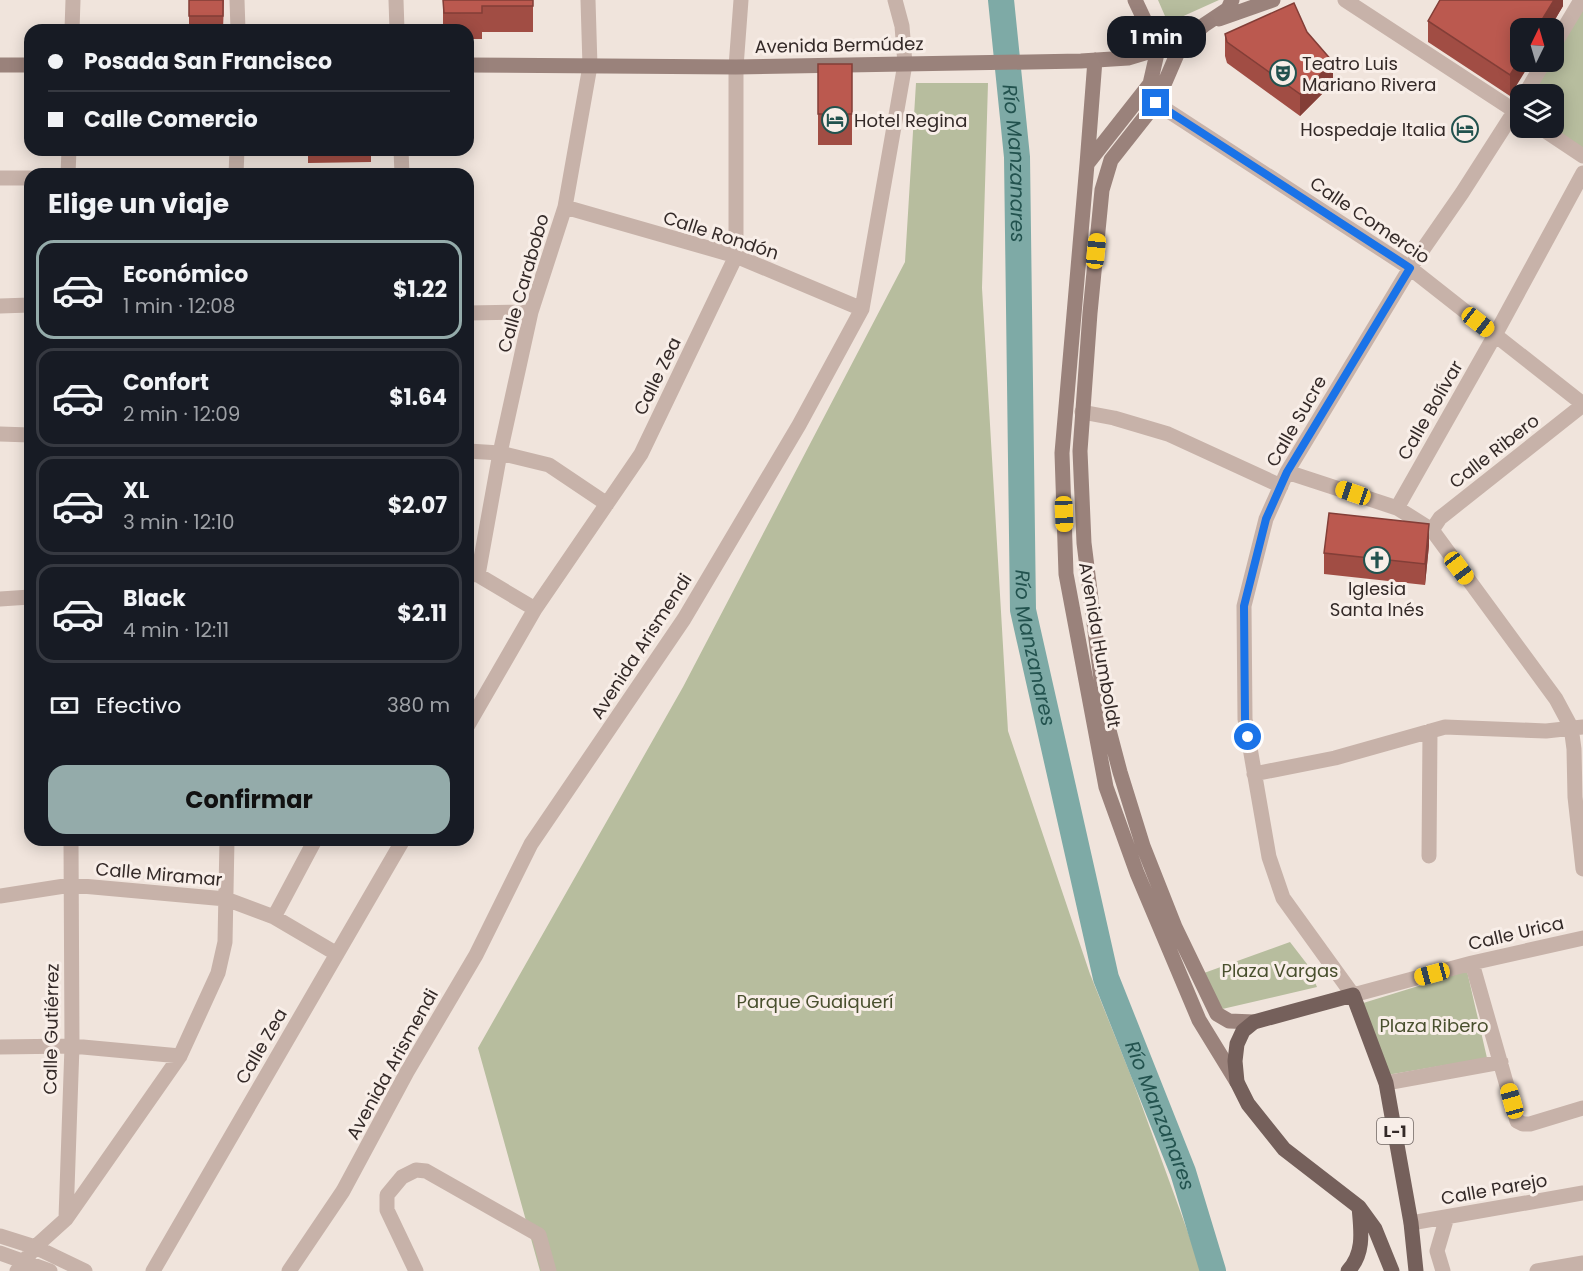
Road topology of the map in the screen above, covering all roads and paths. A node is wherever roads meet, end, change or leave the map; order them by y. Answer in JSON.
{"nodes":[{"id":1,"x":73,"y":0,"type":"edge"},
{"id":2,"x":237,"y":0,"type":"edge"},
{"id":3,"x":396,"y":0,"type":"edge"},
{"id":4,"x":588,"y":0,"type":"edge"},
{"id":5,"x":741,"y":0,"type":"edge"},
{"id":6,"x":895,"y":0,"type":"edge"},
{"id":7,"x":1135,"y":0,"type":"edge"},
{"id":8,"x":1232,"y":0,"type":"edge"},
{"id":9,"x":1273,"y":0,"type":"edge"},
{"id":10,"x":1345,"y":0,"type":"edge"},
{"id":11,"x":1581,"y":0,"type":"edge"},
{"id":12,"x":72,"y":24,"type":"edge"},
{"id":13,"x":238,"y":24,"type":"edge"},
{"id":14,"x":396,"y":24,"type":"edge"},
{"id":15,"x":1204,"y":25,"type":"junction"},
{"id":16,"x":1564,"y":28,"type":"edge"},
{"id":17,"x":1158,"y":49,"type":"junction"},
{"id":18,"x":1088,"y":61,"type":"junction"},
{"id":19,"x":905,"y":64,"type":"junction"},
{"id":20,"x":0,"y":65,"type":"edge"},
{"id":21,"x":24,"y":65,"type":"edge"},
{"id":22,"x":474,"y":65,"type":"edge"},
{"id":23,"x":590,"y":66,"type":"junction"},
{"id":24,"x":736,"y":67,"type":"junction"},
{"id":25,"x":1156,"y":103,"type":"junction"},
{"id":26,"x":1510,"y":103,"type":"edge"},
{"id":27,"x":1510,"y":122,"type":"edge"},
{"id":28,"x":1556,"y":138,"type":"edge"},
{"id":29,"x":1583,"y":156,"type":"edge"},
{"id":30,"x":1087,"y":164,"type":"junction"},
{"id":31,"x":1583,"y":173,"type":"edge"},
{"id":32,"x":0,"y":178,"type":"edge"},
{"id":33,"x":24,"y":178,"type":"edge"},
{"id":34,"x":565,"y":207,"type":"junction"},
{"id":35,"x":736,"y":256,"type":"junction"},
{"id":36,"x":1410,"y":268,"type":"junction"},
{"id":37,"x":24,"y":305,"type":"edge"},
{"id":38,"x":0,"y":306,"type":"edge"},
{"id":39,"x":862,"y":309,"type":"junction"},
{"id":40,"x":531,"y":312,"type":"junction"},
{"id":41,"x":474,"y":313,"type":"edge"},
{"id":42,"x":1495,"y":335,"type":"junction"},
{"id":43,"x":1583,"y":405,"type":"edge"},
{"id":44,"x":1082,"y":412,"type":"junction"},
{"id":45,"x":0,"y":434,"type":"edge"},
{"id":46,"x":24,"y":435,"type":"edge"},
{"id":47,"x":474,"y":451,"type":"edge"},
{"id":48,"x":500,"y":453,"type":"junction"},
{"id":49,"x":1284,"y":479,"type":"junction"},
{"id":50,"x":607,"y":504,"type":"junction"},
{"id":51,"x":1397,"y":508,"type":"junction"},
{"id":52,"x":1431,"y":530,"type":"junction"},
{"id":53,"x":474,"y":570,"type":"edge"},
{"id":54,"x":474,"y":575,"type":"edge"},
{"id":55,"x":24,"y":597,"type":"edge"},
{"id":56,"x":0,"y":598,"type":"edge"},
{"id":57,"x":535,"y":609,"type":"junction"},
{"id":58,"x":474,"y":715,"type":"edge"},
{"id":59,"x":1577,"y":727,"type":"edge"},
{"id":60,"x":1430,"y":731,"type":"junction"},
{"id":61,"x":1254,"y":774,"type":"junction"},
{"id":62,"x":71,"y":846,"type":"edge"},
{"id":63,"x":227,"y":846,"type":"edge"},
{"id":64,"x":312,"y":846,"type":"edge"},
{"id":65,"x":400,"y":846,"type":"edge"},
{"id":66,"x":1429,"y":856,"type":"dead end"},
{"id":67,"x":1583,"y":869,"type":"edge"},
{"id":68,"x":71,"y":885,"type":"junction"},
{"id":69,"x":0,"y":896,"type":"edge"},
{"id":70,"x":226,"y":899,"type":"junction"},
{"id":71,"x":274,"y":917,"type":"junction"},
{"id":72,"x":1583,"y":938,"type":"edge"},
{"id":73,"x":338,"y":954,"type":"junction"},
{"id":74,"x":1472,"y":963,"type":"junction"},
{"id":75,"x":1353,"y":995,"type":"junction"},
{"id":76,"x":1254,"y":1022,"type":"junction"},
{"id":77,"x":72,"y":1046,"type":"junction"},
{"id":78,"x":0,"y":1047,"type":"edge"},
{"id":79,"x":180,"y":1056,"type":"junction"},
{"id":80,"x":1501,"y":1062,"type":"junction"},
{"id":81,"x":1237,"y":1082,"type":"junction"},
{"id":82,"x":1386,"y":1083,"type":"junction"},
{"id":83,"x":1583,"y":1108,"type":"edge"},
{"id":84,"x":1583,"y":1193,"type":"edge"},
{"id":85,"x":1359,"y":1207,"type":"junction"},
{"id":86,"x":1447,"y":1217,"type":"junction"},
{"id":87,"x":66,"y":1219,"type":"junction"},
{"id":88,"x":1411,"y":1223,"type":"junction"},
{"id":89,"x":0,"y":1236,"type":"edge"},
{"id":90,"x":34,"y":1247,"type":"junction"},
{"id":91,"x":0,"y":1253,"type":"edge"},
{"id":92,"x":1583,"y":1263,"type":"edge"},
{"id":93,"x":20,"y":1266,"type":"edge"},
{"id":94,"x":50,"y":1271,"type":"edge"},
{"id":95,"x":85,"y":1271,"type":"edge"},
{"id":96,"x":153,"y":1271,"type":"edge"},
{"id":97,"x":289,"y":1271,"type":"edge"},
{"id":98,"x":416,"y":1271,"type":"edge"},
{"id":99,"x":549,"y":1271,"type":"edge"},
{"id":100,"x":1347,"y":1271,"type":"edge"},
{"id":101,"x":1392,"y":1271,"type":"edge"},
{"id":102,"x":1416,"y":1271,"type":"edge"},
{"id":103,"x":1443,"y":1271,"type":"edge"},
{"id":104,"x":1537,"y":1271,"type":"edge"}],
"edges":[{"from":1,"to":12,"type":"street"},
{"from":2,"to":13,"type":"street"},
{"from":3,"to":14,"type":"street"},
{"from":4,"to":23,"type":"street","name":"Calle Carabobo"},
{"from":5,"to":24,"type":"street","name":"Calle Zea"},
{"from":6,"to":19,"type":"street","name":"Avenida Arismendi"},
{"from":7,"to":17,"type":"main road"},
{"from":8,"to":15,"type":"main road","name":"Avenida Humboldt"},
{"from":9,"to":15,"type":"main road"},
{"from":10,"to":26,"type":"street"},
{"from":11,"to":16,"type":"street"},
{"from":15,"to":17,"type":"main road","name":"Avenida Bermúdez"},
{"from":15,"to":25,"type":"main road","name":"Avenida Humboldt"},
{"from":17,"to":18,"type":"main road","name":"Avenida Bermúdez"},
{"from":17,"to":30,"type":"main road"},
{"from":18,"to":19,"type":"main road","name":"Avenida Bermúdez"},
{"from":18,"to":30,"type":"main road","name":"Avenida Humboldt"},
{"from":19,"to":24,"type":"main road","name":"Avenida Bermúdez"},
{"from":19,"to":39,"type":"street","name":"Avenida Arismendi"},
{"from":20,"to":21,"type":"main road"},
{"from":22,"to":23,"type":"main road","name":"Avenida Bermúdez"},
{"from":23,"to":24,"type":"main road","name":"Avenida Bermúdez"},
{"from":23,"to":34,"type":"street","name":"Calle Carabobo"},
{"from":24,"to":35,"type":"street","name":"Calle Zea"},
{"from":25,"to":36,"type":"street","name":"Calle Comercio"},
{"from":25,"to":44,"type":"main road","name":"Avenida Humboldt"},
{"from":27,"to":36,"type":"street","name":"Calle Sucre"},
{"from":28,"to":29,"type":"street"},
{"from":30,"to":81,"type":"main road","name":"Avenida Humboldt"},
{"from":31,"to":42,"type":"street","name":"Calle Bolívar"},
{"from":32,"to":33,"type":"street"},
{"from":34,"to":35,"type":"street","name":"Calle Rondón"},
{"from":34,"to":40,"type":"street","name":"Calle Carabobo"},
{"from":35,"to":39,"type":"street","name":"Calle Rondón"},
{"from":35,"to":50,"type":"street","name":"Calle Zea"},
{"from":36,"to":42,"type":"street","name":"Calle Comercio"},
{"from":36,"to":49,"type":"street","name":"Calle Sucre"},
{"from":37,"to":38,"type":"street"},
{"from":39,"to":97,"type":"street","name":"Avenida Arismendi"},
{"from":40,"to":41,"type":"street"},
{"from":40,"to":48,"type":"street","name":"Calle Carabobo"},
{"from":42,"to":43,"type":"street","name":"Calle Comercio"},
{"from":42,"to":51,"type":"street","name":"Calle Bolívar"},
{"from":43,"to":52,"type":"street","name":"Calle Ribero"},
{"from":44,"to":49,"type":"street"},
{"from":44,"to":76,"type":"main road","name":"Avenida Humboldt"},
{"from":45,"to":46,"type":"street"},
{"from":47,"to":48,"type":"street"},
{"from":48,"to":50,"type":"street"},
{"from":48,"to":53,"type":"street","name":"Calle Carabobo"},
{"from":49,"to":51,"type":"street"},
{"from":49,"to":61,"type":"street","name":"Calle Sucre"},
{"from":50,"to":57,"type":"street","name":"Calle Zea"},
{"from":51,"to":52,"type":"street"},
{"from":52,"to":59,"type":"street"},
{"from":54,"to":57,"type":"street"},
{"from":55,"to":56,"type":"street"},
{"from":57,"to":58,"type":"street","name":"Calle Zea"},
{"from":59,"to":60,"type":"street"},
{"from":59,"to":67,"type":"street"},
{"from":60,"to":61,"type":"street"},
{"from":60,"to":66,"type":"street"},
{"from":61,"to":75,"type":"street","name":"Calle Sucre"},
{"from":62,"to":68,"type":"street","name":"Calle Gutiérrez"},
{"from":63,"to":70,"type":"street"},
{"from":64,"to":71,"type":"street"},
{"from":65,"to":73,"type":"street","name":"Calle Zea"},
{"from":68,"to":69,"type":"street","name":"Calle Miramar"},
{"from":68,"to":70,"type":"street","name":"Calle Miramar"},
{"from":68,"to":77,"type":"street","name":"Calle Gutiérrez"},
{"from":70,"to":71,"type":"street","name":"Calle Miramar"},
{"from":70,"to":79,"type":"street"},
{"from":71,"to":73,"type":"street","name":"Calle Miramar"},
{"from":72,"to":74,"type":"street","name":"Calle Urica"},
{"from":73,"to":96,"type":"street","name":"Calle Zea"},
{"from":74,"to":75,"type":"street","name":"Calle Urica"},
{"from":74,"to":80,"type":"street"},
{"from":75,"to":76,"type":"main road"},
{"from":75,"to":82,"type":"main road","number":"L-1"},
{"from":76,"to":81,"type":"main road"},
{"from":77,"to":78,"type":"street"},
{"from":77,"to":79,"type":"street"},
{"from":77,"to":87,"type":"street","name":"Calle Gutiérrez"},
{"from":79,"to":87,"type":"street"},
{"from":80,"to":82,"type":"street"},
{"from":80,"to":83,"type":"street"},
{"from":81,"to":85,"type":"main road","name":"Avenida Humboldt"},
{"from":82,"to":88,"type":"main road","number":"L-1"},
{"from":84,"to":86,"type":"street","name":"Calle Parejo"},
{"from":85,"to":100,"type":"main road"},
{"from":85,"to":101,"type":"main road","name":"Avenida Humboldt"},
{"from":86,"to":88,"type":"street","name":"Calle Parejo"},
{"from":86,"to":103,"type":"street"},
{"from":87,"to":90,"type":"street"},
{"from":88,"to":102,"type":"main road","number":"L-1"},
{"from":89,"to":90,"type":"street"},
{"from":90,"to":93,"type":"street"},
{"from":90,"to":95,"type":"street"},
{"from":91,"to":93,"type":"street"},
{"from":92,"to":104,"type":"street"},
{"from":93,"to":94,"type":"street"},
{"from":98,"to":99,"type":"street"}]}
